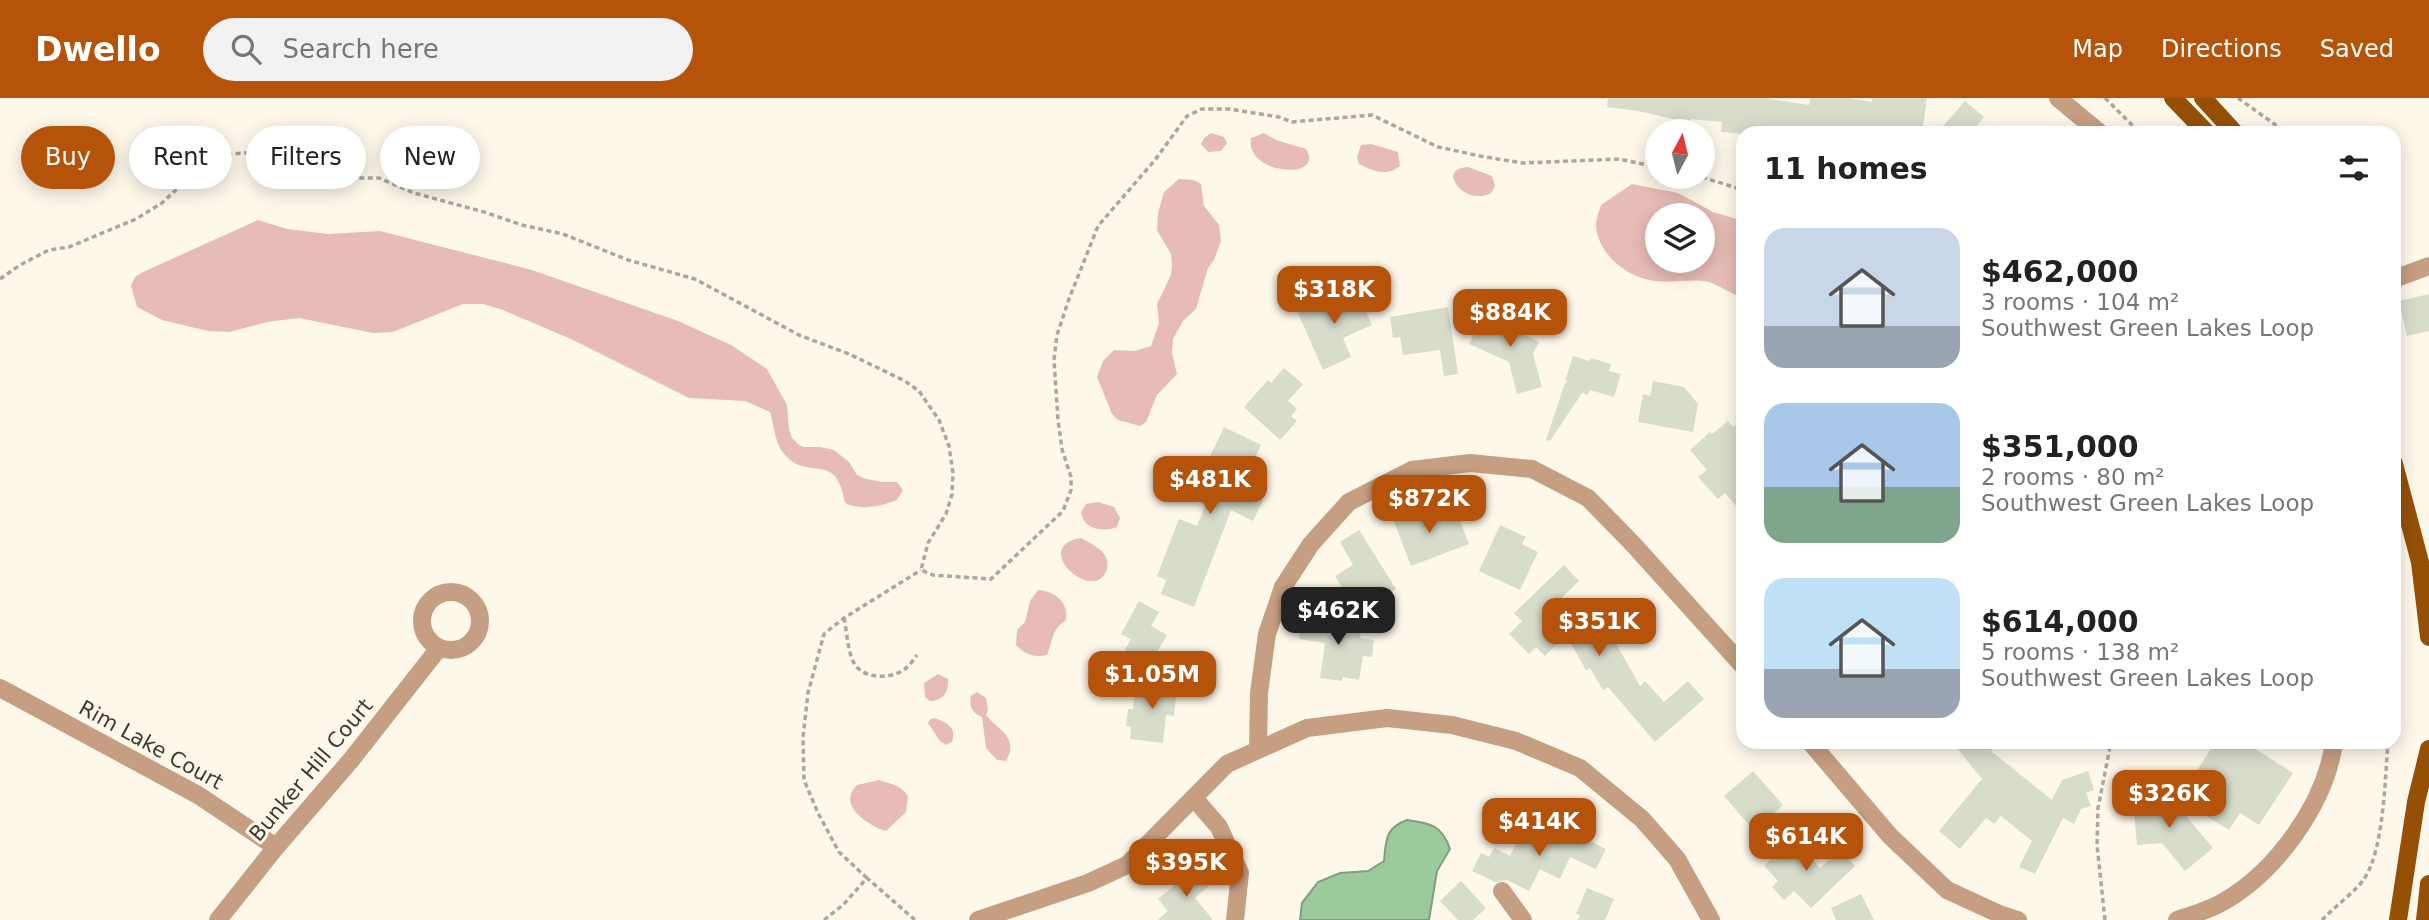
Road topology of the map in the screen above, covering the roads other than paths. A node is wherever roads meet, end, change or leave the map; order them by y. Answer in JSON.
{"nodes":[{"id":1,"x":2173,"y":98,"type":"edge"},
{"id":2,"x":2203,"y":98,"type":"edge"},
{"id":3,"x":2060,"y":99,"type":"edge"},
{"id":4,"x":2092,"y":126,"type":"edge"},
{"id":5,"x":2200,"y":126,"type":"edge"},
{"id":6,"x":2229,"y":126,"type":"edge"},
{"id":7,"x":2429,"y":266,"type":"edge"},
{"id":8,"x":2401,"y":276,"type":"edge"},
{"id":9,"x":2401,"y":490,"type":"edge"},
{"id":10,"x":2429,"y":637,"type":"edge"},
{"id":11,"x":439,"y":648,"type":"dead end"},
{"id":12,"x":1736,"y":658,"type":"edge"},
{"id":13,"x":0,"y":688,"type":"edge"},
{"id":14,"x":1258,"y":749,"type":"junction"},
{"id":15,"x":1816,"y":749,"type":"edge"},
{"id":16,"x":2332,"y":749,"type":"edge"},
{"id":17,"x":2429,"y":749,"type":"edge"},
{"id":18,"x":1194,"y":798,"type":"junction"},
{"id":19,"x":276,"y":847,"type":"junction"},
{"id":20,"x":2429,"y":884,"type":"edge"},
{"id":21,"x":1502,"y":891,"type":"dead end"},
{"id":22,"x":218,"y":920,"type":"edge"},
{"id":23,"x":978,"y":920,"type":"edge"},
{"id":24,"x":1235,"y":920,"type":"edge"},
{"id":25,"x":1523,"y":920,"type":"edge"},
{"id":26,"x":1711,"y":920,"type":"edge"},
{"id":27,"x":2018,"y":920,"type":"edge"},
{"id":28,"x":2177,"y":920,"type":"edge"},
{"id":29,"x":2398,"y":920,"type":"edge"},
{"id":30,"x":2425,"y":920,"type":"edge"}],
"edges":[{"from":1,"to":5,"type":"main road"},
{"from":2,"to":6,"type":"main road"},
{"from":3,"to":4,"type":"street"},
{"from":7,"to":8,"type":"street"},
{"from":9,"to":10,"type":"main road"},
{"from":11,"to":19,"type":"street","name":"Bunker Hill Court"},
{"from":12,"to":14,"type":"street"},
{"from":13,"to":19,"type":"street","name":"Rim Lake Court"},
{"from":14,"to":18,"type":"street"},
{"from":14,"to":26,"type":"street"},
{"from":15,"to":27,"type":"street"},
{"from":16,"to":28,"type":"street"},
{"from":17,"to":29,"type":"main road"},
{"from":18,"to":23,"type":"street"},
{"from":18,"to":24,"type":"street"},
{"from":19,"to":22,"type":"street","name":"Bunker Hill Court"},
{"from":20,"to":30,"type":"main road"},
{"from":21,"to":25,"type":"street"}]}
